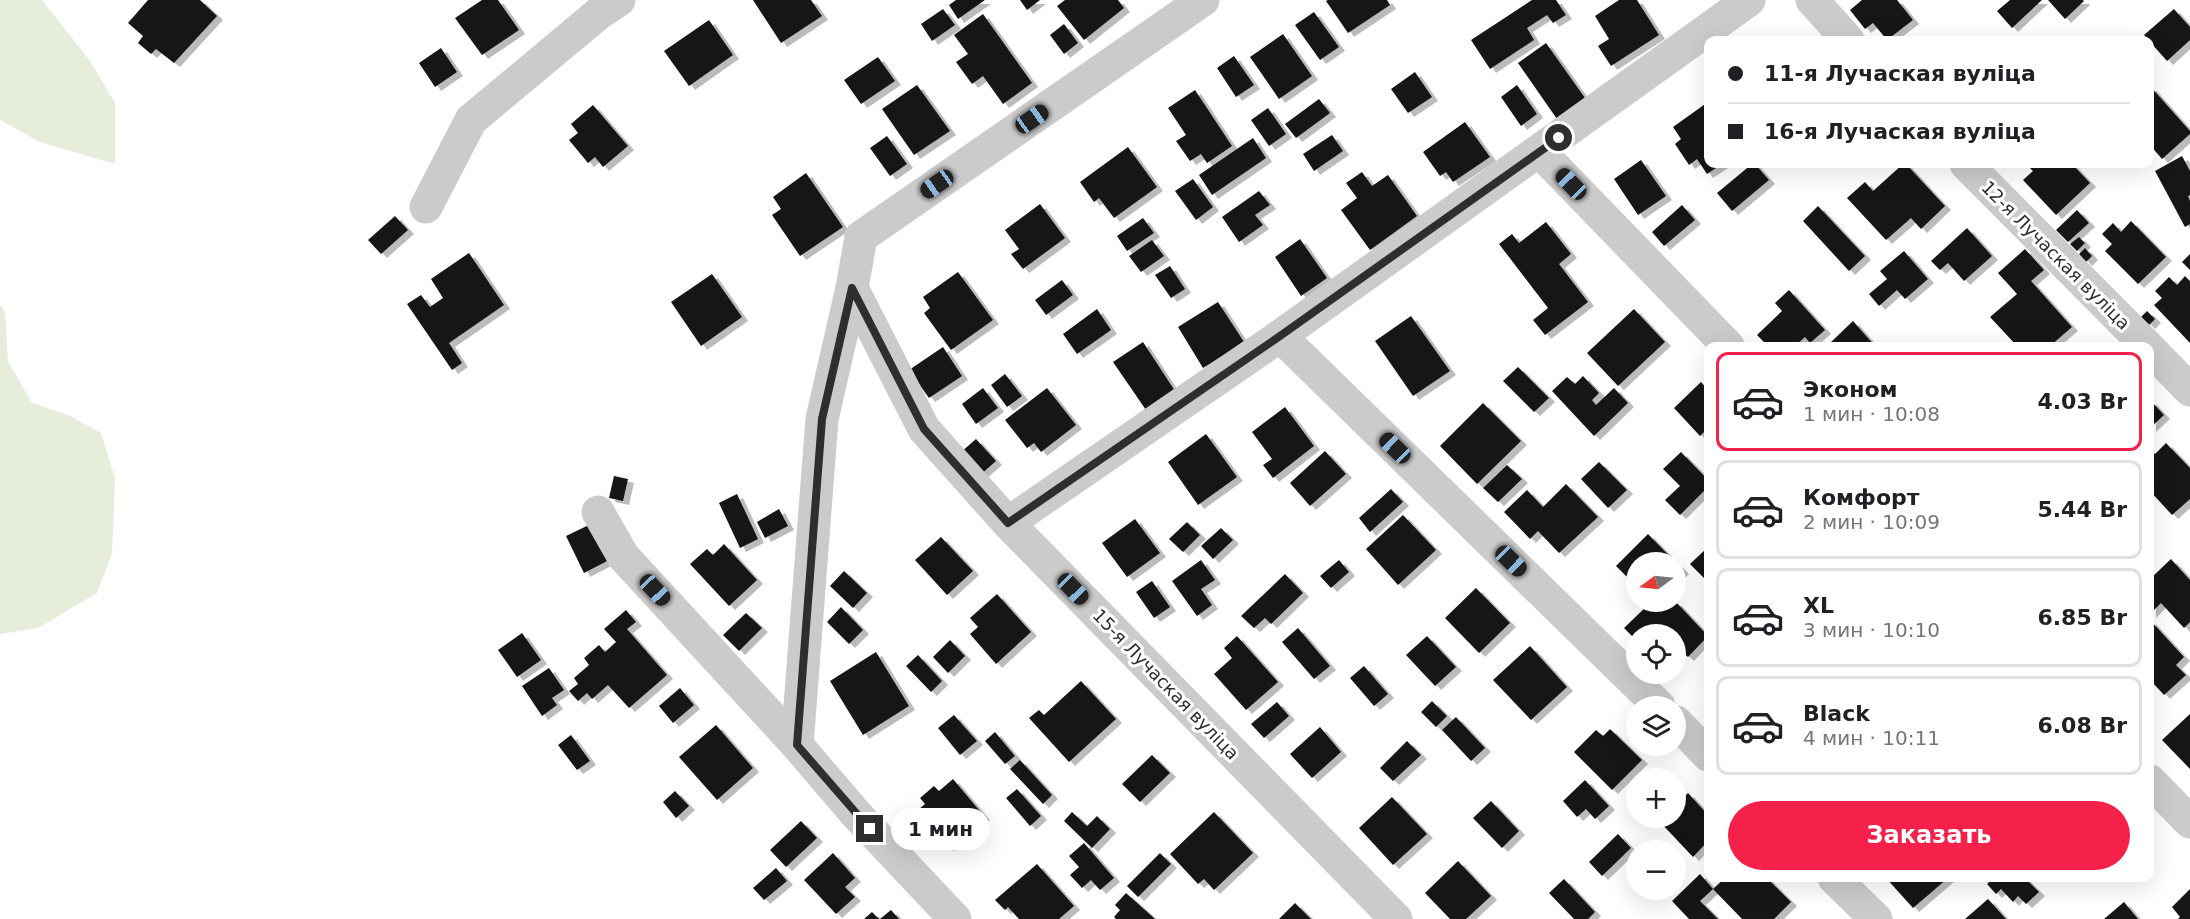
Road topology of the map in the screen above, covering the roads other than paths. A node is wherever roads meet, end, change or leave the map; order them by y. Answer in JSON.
{"nodes":[{"id":1,"x":1203,"y":0,"type":"edge"},
{"id":2,"x":1749,"y":0,"type":"edge"},
{"id":3,"x":1812,"y":0,"type":"edge"},
{"id":4,"x":600,"y":5,"type":"edge"},
{"id":5,"x":1844,"y":36,"type":"edge"},
{"id":6,"x":1540,"y":152,"type":"junction"},
{"id":7,"x":1970,"y":168,"type":"edge"},
{"id":8,"x":426,"y":207,"type":"dead end"},
{"id":9,"x":852,"y":288,"type":"junction"},
{"id":10,"x":1280,"y":336,"type":"junction"},
{"id":11,"x":1724,"y":342,"type":"edge"},
{"id":12,"x":2142,"y":342,"type":"edge"},
{"id":13,"x":2154,"y":354,"type":"edge"},
{"id":14,"x":2190,"y":390,"type":"edge"},
{"id":15,"x":598,"y":512,"type":"dead end"},
{"id":16,"x":1008,"y":523,"type":"junction"},
{"id":17,"x":1649,"y":696,"type":"edge"},
{"id":18,"x":1686,"y":733,"type":"edge"},
{"id":19,"x":797,"y":745,"type":"junction"},
{"id":20,"x":1704,"y":751,"type":"edge"},
{"id":21,"x":2154,"y":785,"type":"edge"},
{"id":22,"x":2190,"y":822,"type":"edge"},
{"id":23,"x":1838,"y":882,"type":"edge"},
{"id":24,"x":955,"y":919,"type":"edge"},
{"id":25,"x":1396,"y":919,"type":"edge"},
{"id":26,"x":1876,"y":919,"type":"edge"}],
"edges":[{"from":1,"to":9,"type":"street"},
{"from":2,"to":6,"type":"street"},
{"from":3,"to":5,"type":"street"},
{"from":4,"to":8,"type":"street"},
{"from":6,"to":10,"type":"street"},
{"from":6,"to":11,"type":"street"},
{"from":7,"to":12,"type":"street","name":"12-я Лучаская вуліца"},
{"from":9,"to":16,"type":"street","name":"15-я Лучаская вуліца"},
{"from":9,"to":19,"type":"street"},
{"from":10,"to":16,"type":"street"},
{"from":10,"to":17,"type":"street"},
{"from":13,"to":14,"type":"street","name":"12-я Лучаская вуліца"},
{"from":15,"to":19,"type":"street"},
{"from":16,"to":25,"type":"street","name":"15-я Лучаская вуліца"},
{"from":18,"to":20,"type":"street"},
{"from":19,"to":24,"type":"street"},
{"from":21,"to":22,"type":"street"},
{"from":23,"to":26,"type":"street"}]}
